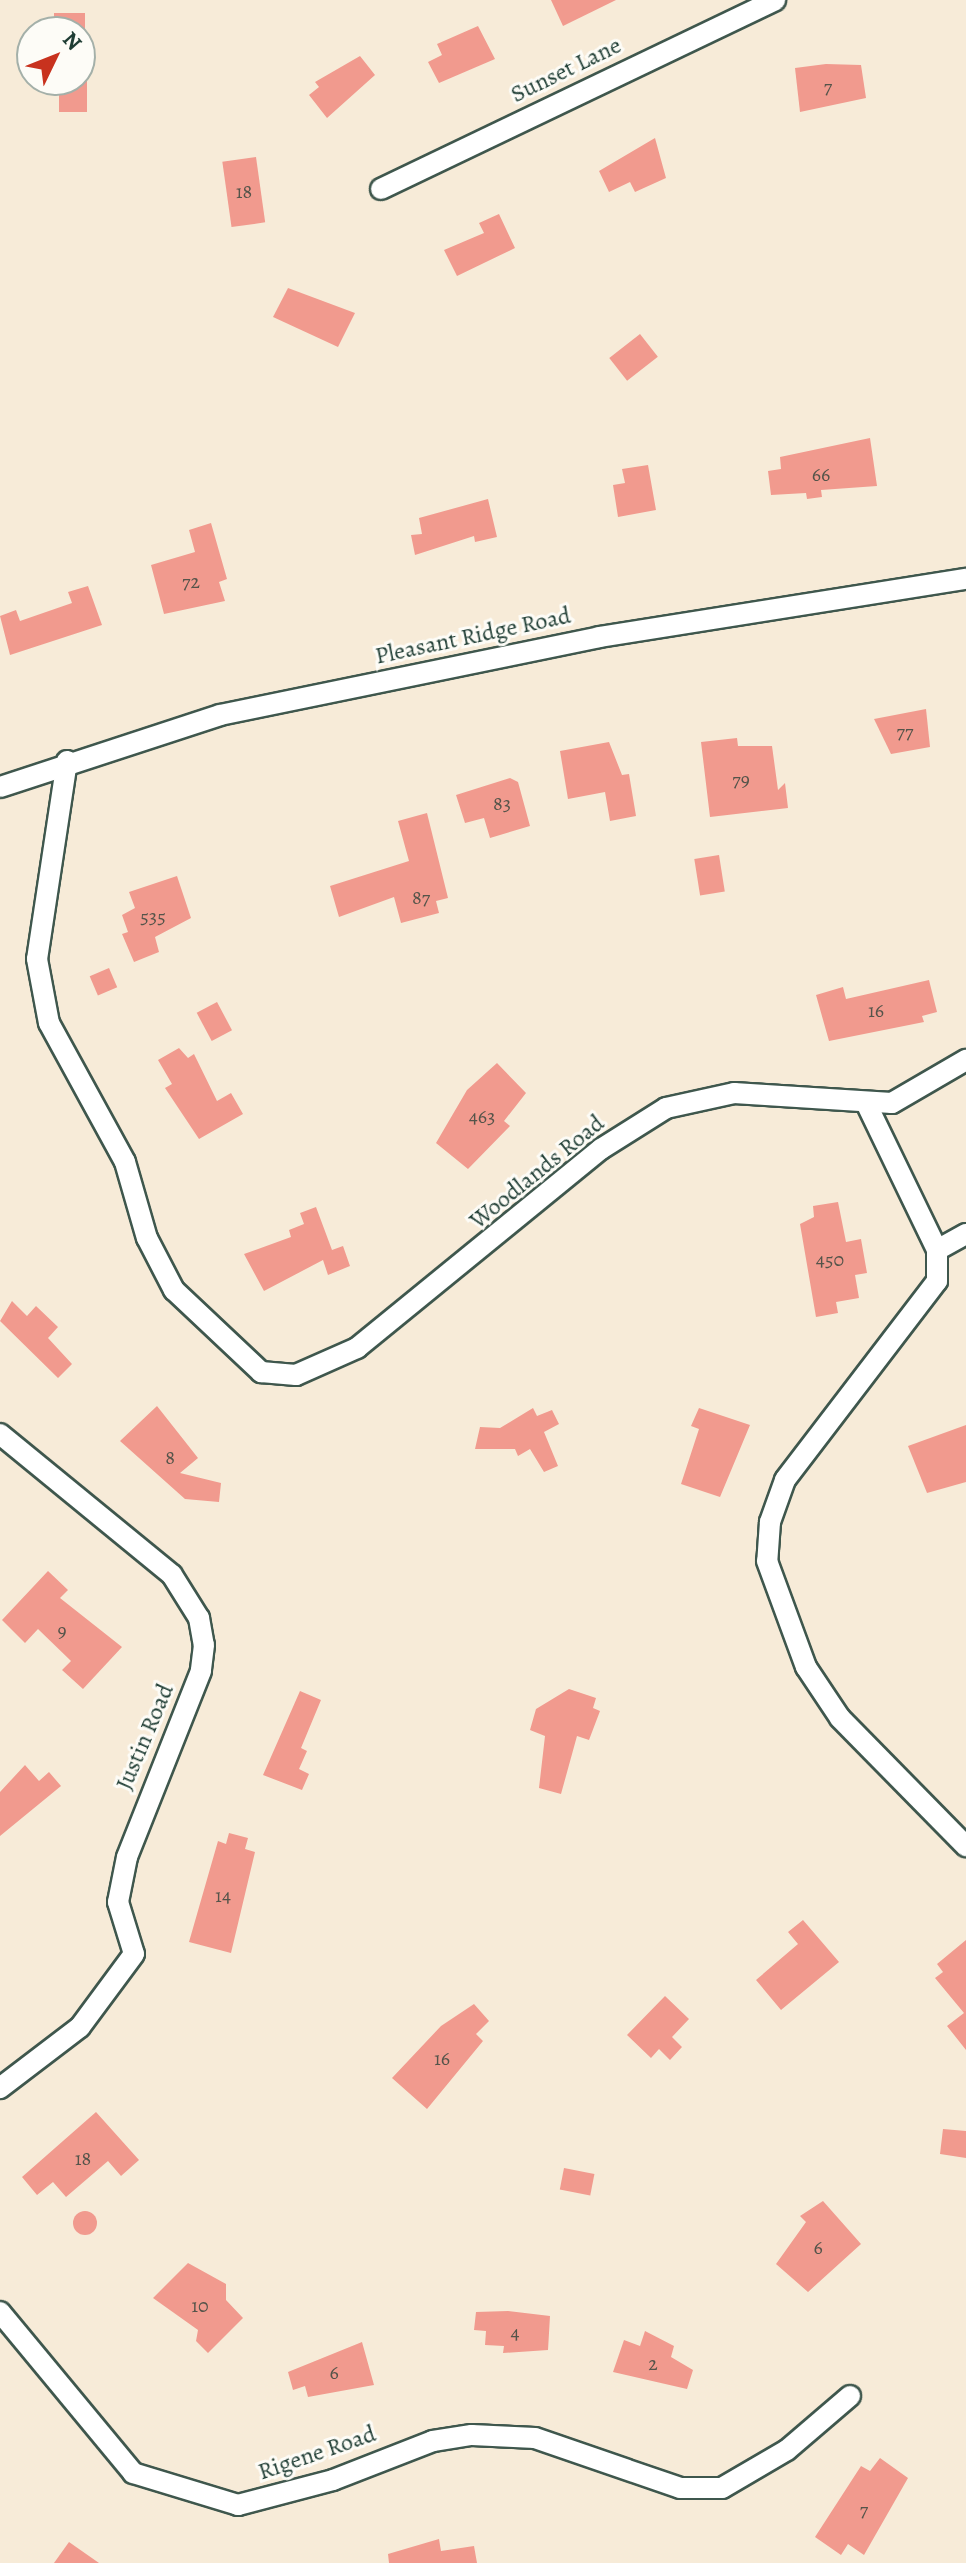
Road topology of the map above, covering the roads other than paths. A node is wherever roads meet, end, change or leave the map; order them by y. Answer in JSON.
{"nodes":[{"id":1,"x":775,"y":0,"type":"edge"},
{"id":2,"x":381,"y":189,"type":"dead end"},
{"id":3,"x":966,"y":579,"type":"edge"},
{"id":4,"x":67,"y":761,"type":"junction"},
{"id":5,"x":0,"y":787,"type":"edge"},
{"id":6,"x":966,"y":1060,"type":"edge"},
{"id":7,"x":868,"y":1107,"type":"junction"},
{"id":8,"x":966,"y":1234,"type":"edge"},
{"id":9,"x":937,"y":1250,"type":"junction"},
{"id":10,"x":0,"y":1434,"type":"edge"},
{"id":11,"x":966,"y":1846,"type":"edge"},
{"id":12,"x":0,"y":2088,"type":"edge"},
{"id":13,"x":0,"y":2312,"type":"edge"},
{"id":14,"x":850,"y":2396,"type":"dead end"}],
"edges":[{"from":1,"to":2,"type":"street","name":"Sunset Lane"},
{"from":3,"to":4,"type":"street","name":"Pleasant Ridge Road"},
{"from":4,"to":5,"type":"street","name":"Pleasant Ridge Road"},
{"from":4,"to":7,"type":"street","name":"Woodlands Road"},
{"from":6,"to":7,"type":"street"},
{"from":7,"to":9,"type":"street"},
{"from":8,"to":9,"type":"street"},
{"from":9,"to":11,"type":"street"},
{"from":10,"to":12,"type":"street","name":"Justin Road"},
{"from":13,"to":14,"type":"street","name":"Rigene Road"}]}
